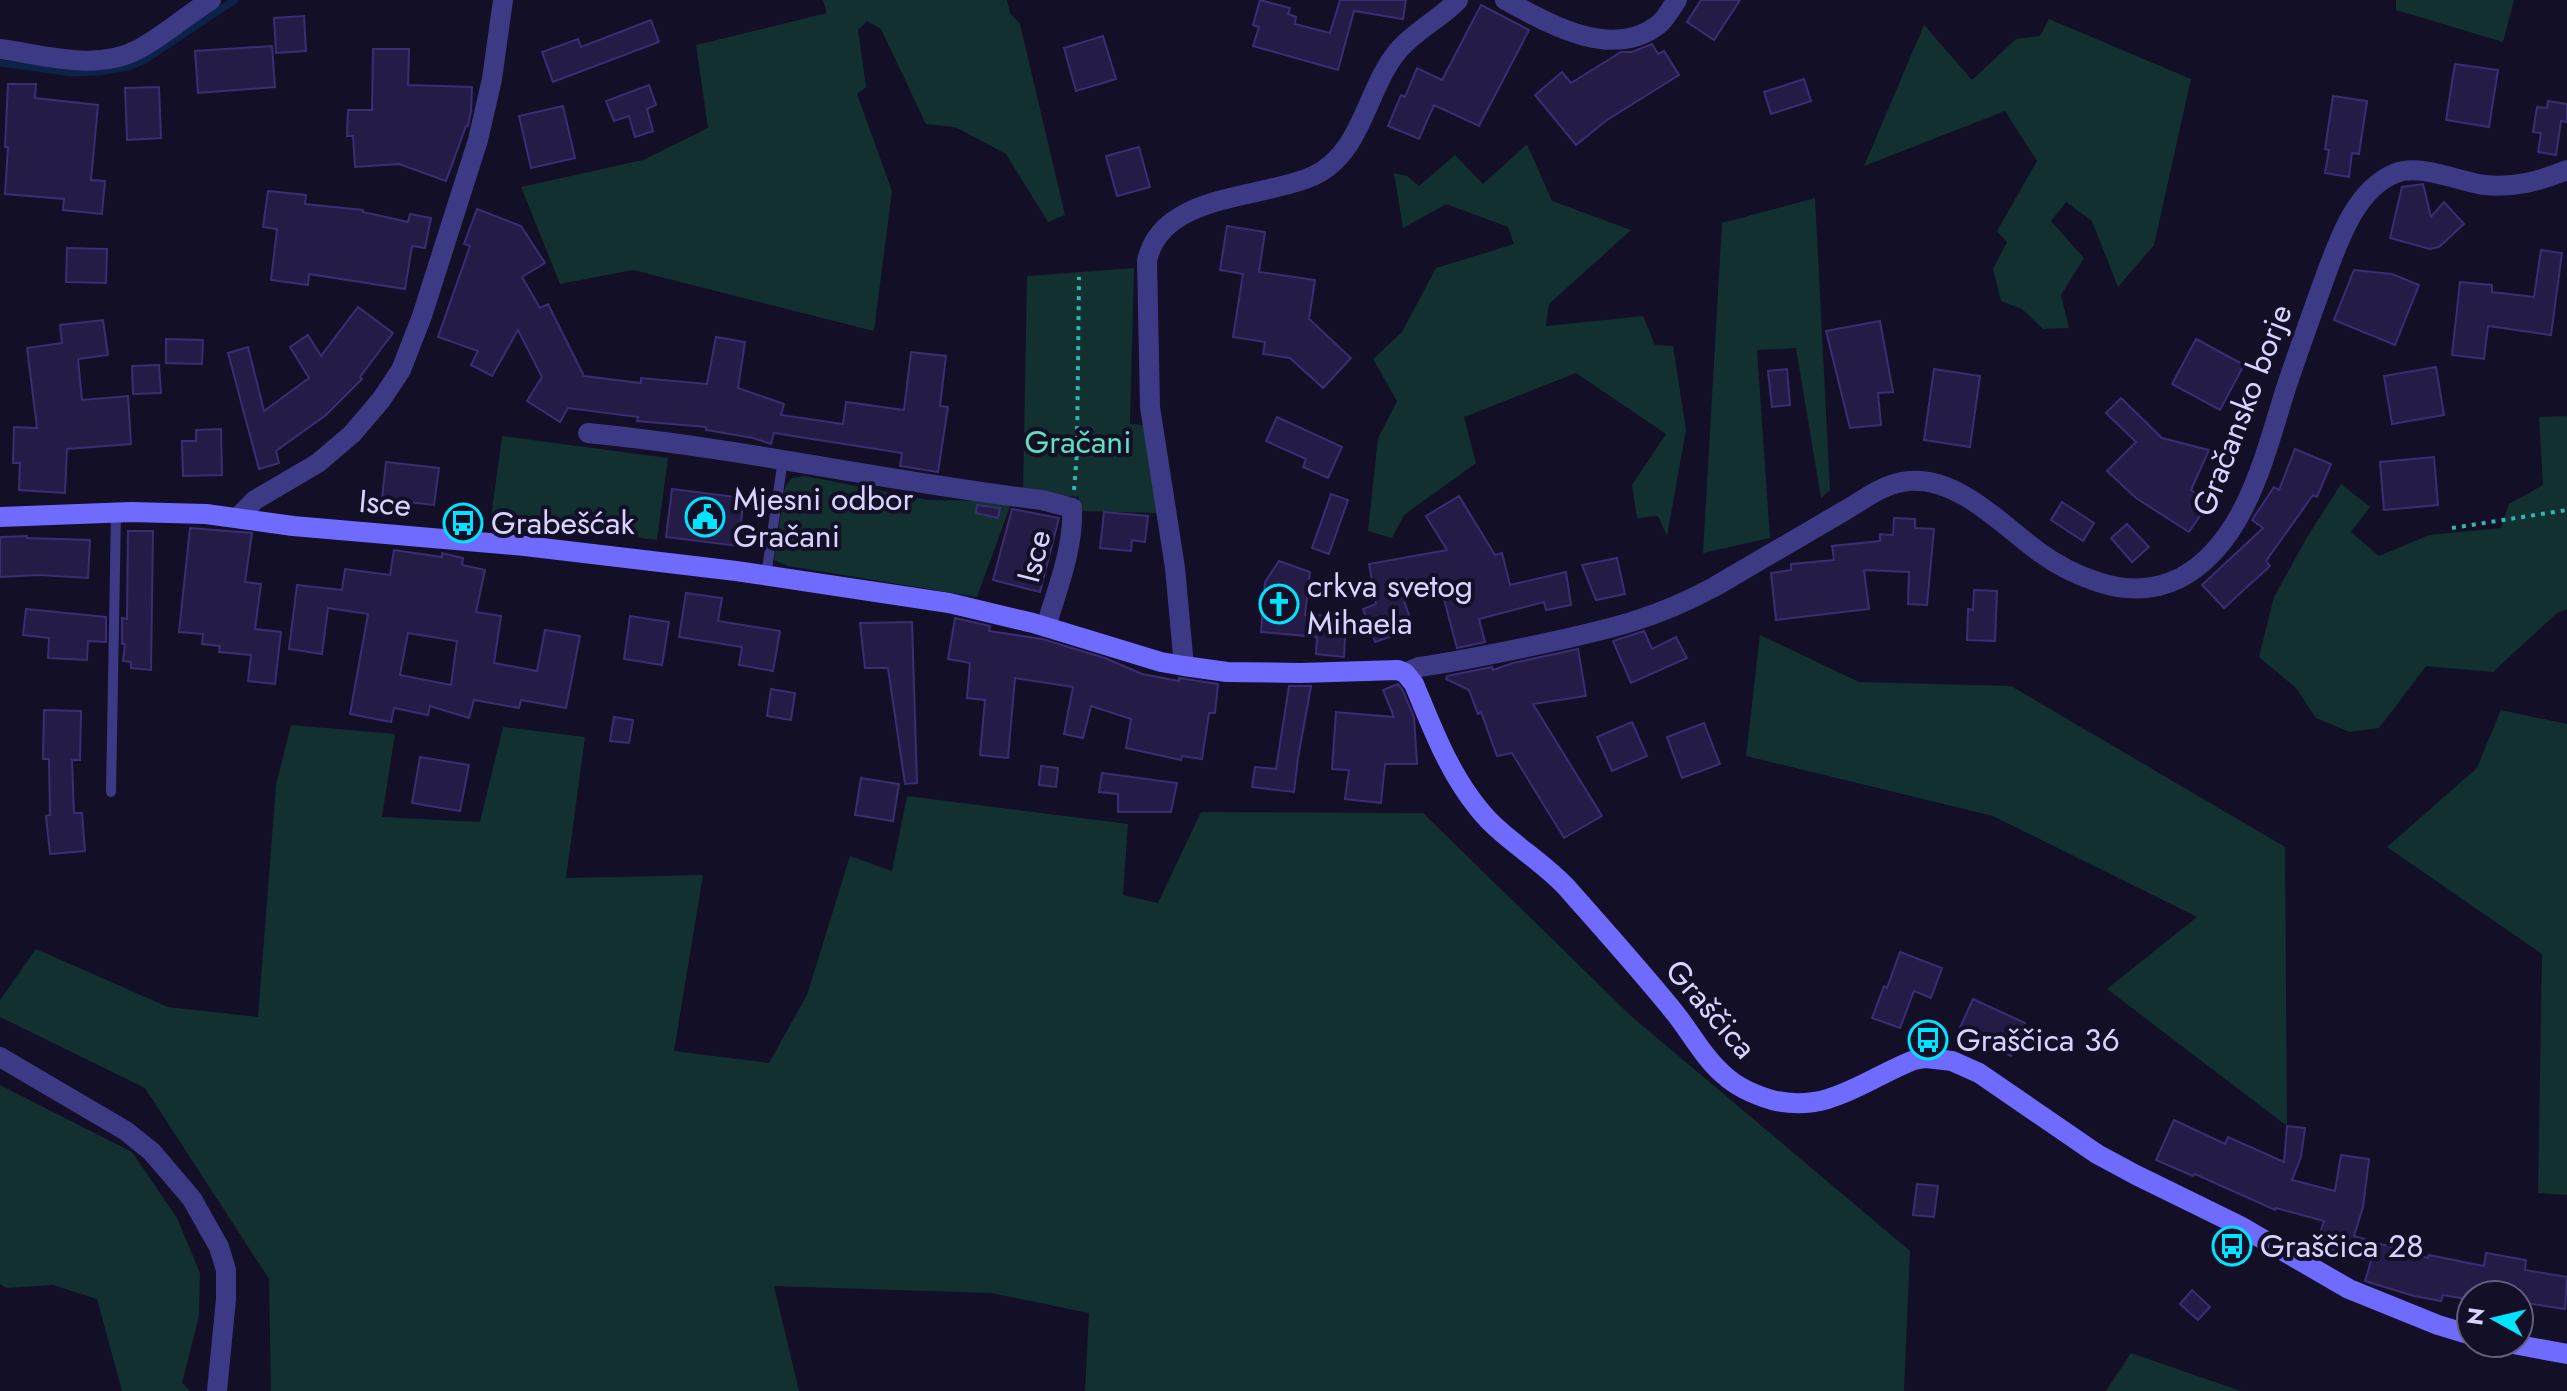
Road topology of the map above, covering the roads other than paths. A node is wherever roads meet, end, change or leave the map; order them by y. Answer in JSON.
{"nodes":[{"id":1,"x":211,"y":0,"type":"edge"},
{"id":2,"x":503,"y":0,"type":"edge"},
{"id":3,"x":1458,"y":0,"type":"edge"},
{"id":4,"x":1505,"y":0,"type":"edge"},
{"id":5,"x":1677,"y":0,"type":"edge"},
{"id":6,"x":0,"y":49,"type":"edge"},
{"id":7,"x":2567,"y":170,"type":"edge"},
{"id":8,"x":588,"y":433,"type":"dead end"},
{"id":9,"x":783,"y":459,"type":"junction"},
{"id":10,"x":116,"y":513,"type":"junction"},
{"id":11,"x":0,"y":517,"type":"edge"},
{"id":12,"x":238,"y":517,"type":"junction"},
{"id":13,"x":766,"y":576,"type":"junction"},
{"id":14,"x":1046,"y":627,"type":"junction"},
{"id":15,"x":1184,"y":666,"type":"junction"},
{"id":16,"x":1405,"y":673,"type":"junction"},
{"id":17,"x":111,"y":792,"type":"dead end"},
{"id":18,"x":0,"y":1057,"type":"edge"},
{"id":19,"x":2455,"y":1330,"type":"edge"},
{"id":20,"x":2535,"y":1348,"type":"edge"},
{"id":21,"x":2567,"y":1354,"type":"edge"},
{"id":22,"x":217,"y":1391,"type":"edge"}],
"edges":[{"from":1,"to":6,"type":"street"},
{"from":2,"to":12,"type":"street"},
{"from":3,"to":15,"type":"street"},
{"from":4,"to":5,"type":"street"},
{"from":7,"to":16,"type":"street","name":"Gračansko borje"},
{"from":8,"to":9,"type":"street","name":"Isce"},
{"from":9,"to":13,"type":"lane"},
{"from":9,"to":14,"type":"street","name":"Isce"},
{"from":10,"to":11,"type":"street","name":"Isce"},
{"from":10,"to":12,"type":"street","name":"Isce"},
{"from":10,"to":17,"type":"lane"},
{"from":12,"to":13,"type":"street","name":"Isce"},
{"from":13,"to":14,"type":"street","name":"Isce"},
{"from":14,"to":15,"type":"street","name":"Isce"},
{"from":15,"to":16,"type":"street","name":"Isce"},
{"from":16,"to":19,"type":"street","name":"Graščica"},
{"from":18,"to":22,"type":"street"},
{"from":20,"to":21,"type":"street"}]}
